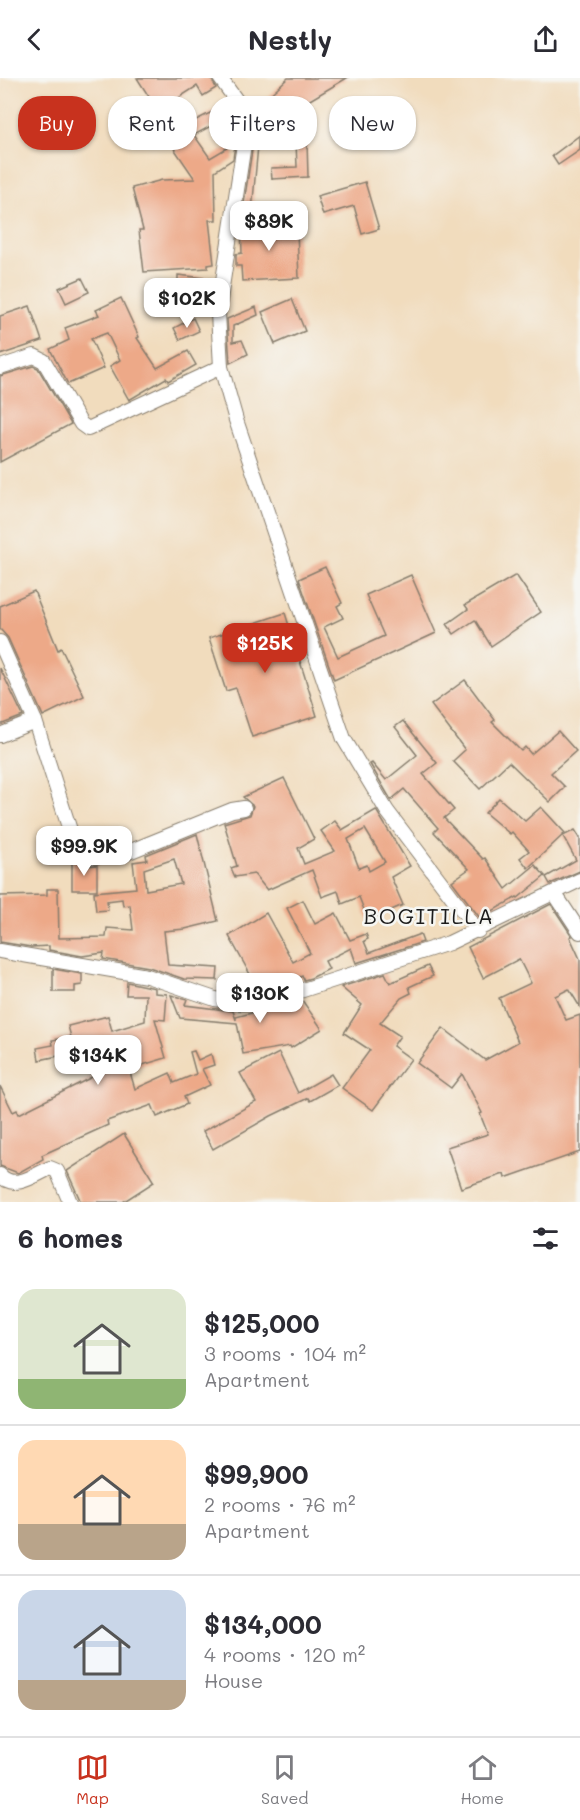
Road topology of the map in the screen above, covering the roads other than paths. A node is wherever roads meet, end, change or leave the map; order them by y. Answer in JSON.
{"nodes":[{"id":1,"x":220,"y":78,"type":"edge"},
{"id":2,"x":0,"y":367,"type":"edge"},
{"id":3,"x":221,"y":367,"type":"junction"},
{"id":4,"x":0,"y":642,"type":"edge"},
{"id":5,"x":35,"y":721,"type":"junction"},
{"id":6,"x":0,"y":735,"type":"edge"},
{"id":7,"x":244,"y":808,"type":"dead end"},
{"id":8,"x":580,"y":880,"type":"edge"},
{"id":9,"x":555,"y":894,"type":"junction"},
{"id":10,"x":478,"y":932,"type":"junction"},
{"id":11,"x":580,"y":932,"type":"edge"},
{"id":12,"x":0,"y":951,"type":"edge"},
{"id":13,"x":0,"y":1175,"type":"edge"},
{"id":14,"x":67,"y":1201,"type":"edge"}],
"edges":[{"from":1,"to":3,"type":"street"},
{"from":2,"to":3,"type":"street"},
{"from":3,"to":10,"type":"street"},
{"from":4,"to":5,"type":"street"},
{"from":5,"to":6,"type":"street"},
{"from":5,"to":7,"type":"street"},
{"from":8,"to":9,"type":"street"},
{"from":9,"to":10,"type":"street"},
{"from":9,"to":11,"type":"street"},
{"from":10,"to":12,"type":"street"},
{"from":13,"to":14,"type":"street"}]}
